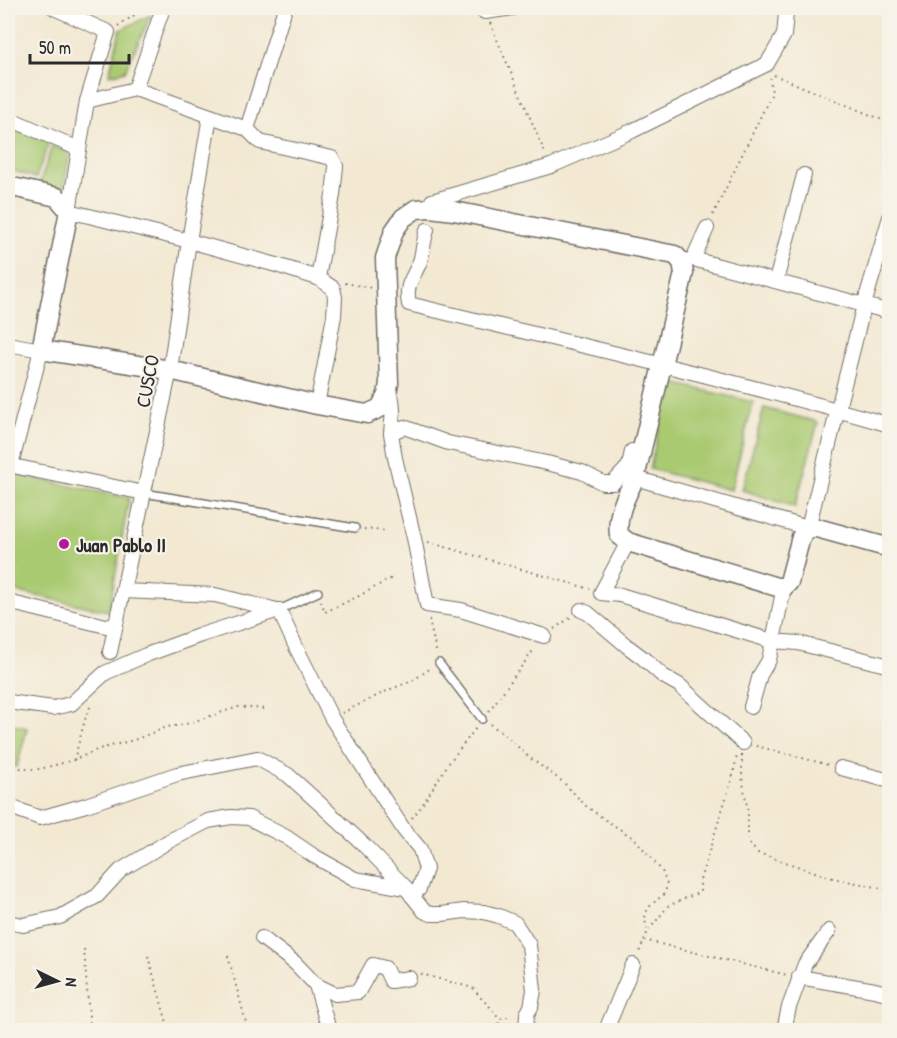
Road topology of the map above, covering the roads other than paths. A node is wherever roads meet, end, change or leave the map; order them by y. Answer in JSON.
{"nodes":[{"id":1,"x":54,"y":8,"type":"edge"},
{"id":2,"x":285,"y":8,"type":"edge"},
{"id":3,"x":513,"y":8,"type":"edge"},
{"id":4,"x":784,"y":8,"type":"edge"},
{"id":5,"x":482,"y":10,"type":"edge"},
{"id":6,"x":162,"y":11,"type":"dead end"},
{"id":7,"x":135,"y":89,"type":"junction"},
{"id":8,"x":87,"y":101,"type":"junction"},
{"id":9,"x":210,"y":116,"type":"junction"},
{"id":10,"x":8,"y":118,"type":"edge"},
{"id":11,"x":247,"y":129,"type":"junction"},
{"id":12,"x":79,"y":149,"type":"junction"},
{"id":13,"x":804,"y":175,"type":"dead end"},
{"id":14,"x":8,"y":186,"type":"edge"},
{"id":15,"x":8,"y":199,"type":"edge"},
{"id":16,"x":430,"y":208,"type":"junction"},
{"id":17,"x":69,"y":211,"type":"junction"},
{"id":18,"x":890,"y":217,"type":"edge"},
{"id":19,"x":707,"y":228,"type":"road end"},
{"id":20,"x":427,"y":230,"type":"dead end"},
{"id":21,"x":189,"y":241,"type":"junction"},
{"id":22,"x":687,"y":261,"type":"junction"},
{"id":23,"x":318,"y":278,"type":"junction"},
{"id":24,"x":776,"y":281,"type":"junction"},
{"id":25,"x":864,"y":305,"type":"junction"},
{"id":26,"x":890,"y":312,"type":"edge"},
{"id":27,"x":8,"y":344,"type":"edge"},
{"id":28,"x":41,"y":350,"type":"junction"},
{"id":29,"x":662,"y":366,"type":"junction"},
{"id":30,"x":170,"y":370,"type":"junction"},
{"id":31,"x":387,"y":395,"type":"junction"},
{"id":32,"x":317,"y":405,"type":"junction"},
{"id":33,"x":838,"y":410,"type":"junction"},
{"id":34,"x":890,"y":424,"type":"edge"},
{"id":35,"x":391,"y":433,"type":"junction"},
{"id":36,"x":642,"y":447,"type":"junction"},
{"id":37,"x":9,"y":465,"type":"edge"},
{"id":38,"x":635,"y":478,"type":"junction"},
{"id":39,"x":144,"y":493,"type":"junction"},
{"id":40,"x":355,"y":528,"type":"road end"},
{"id":41,"x":808,"y":528,"type":"junction"},
{"id":42,"x":628,"y":542,"type":"junction"},
{"id":43,"x":890,"y":548,"type":"edge"},
{"id":44,"x":784,"y":586,"type":"junction"},
{"id":45,"x":123,"y":591,"type":"junction"},
{"id":46,"x":318,"y":592,"type":"road end"},
{"id":47,"x":8,"y":602,"type":"edge"},
{"id":48,"x":279,"y":610,"type":"junction"},
{"id":49,"x":581,"y":610,"type":"road end"},
{"id":50,"x":116,"y":624,"type":"junction"},
{"id":51,"x":544,"y":636,"type":"road end"},
{"id":52,"x":772,"y":641,"type":"junction"},
{"id":53,"x":110,"y":652,"type":"dead end"},
{"id":54,"x":439,"y":663,"type":"road end"},
{"id":55,"x":890,"y":666,"type":"edge"},
{"id":56,"x":8,"y":702,"type":"edge"},
{"id":57,"x":751,"y":707,"type":"dead end"},
{"id":58,"x":483,"y":719,"type":"road end"},
{"id":59,"x":740,"y":746,"type":"road end"},
{"id":60,"x":841,"y":768,"type":"road end"},
{"id":61,"x":890,"y":781,"type":"edge"},
{"id":62,"x":8,"y":806,"type":"edge"},
{"id":63,"x":412,"y":891,"type":"junction"},
{"id":64,"x":8,"y":922,"type":"edge"},
{"id":65,"x":829,"y":931,"type":"dead end"},
{"id":66,"x":262,"y":938,"type":"dead end"},
{"id":67,"x":633,"y":965,"type":"road end"},
{"id":68,"x":799,"y":977,"type":"junction"},
{"id":69,"x":409,"y":978,"type":"road end"},
{"id":70,"x":316,"y":985,"type":"junction"},
{"id":71,"x":890,"y":994,"type":"edge"},
{"id":72,"x":329,"y":1030,"type":"edge"},
{"id":73,"x":525,"y":1030,"type":"edge"},
{"id":74,"x":606,"y":1030,"type":"edge"},
{"id":75,"x":784,"y":1030,"type":"edge"}],
"edges":[{"from":1,"to":8,"type":"street"},
{"from":2,"to":11,"type":"street"},
{"from":3,"to":5,"type":"street"},
{"from":4,"to":16,"type":"street"},
{"from":6,"to":7,"type":"street"},
{"from":7,"to":8,"type":"street"},
{"from":7,"to":9,"type":"street"},
{"from":8,"to":12,"type":"street"},
{"from":9,"to":11,"type":"street"},
{"from":9,"to":21,"type":"street","name":"CUSCO"},
{"from":10,"to":12,"type":"street"},
{"from":11,"to":23,"type":"street"},
{"from":12,"to":17,"type":"street"},
{"from":13,"to":24,"type":"street"},
{"from":14,"to":17,"type":"street"},
{"from":15,"to":17,"type":"street"},
{"from":16,"to":22,"type":"street"},
{"from":16,"to":31,"type":"street"},
{"from":17,"to":21,"type":"street"},
{"from":17,"to":28,"type":"street"},
{"from":18,"to":25,"type":"street"},
{"from":19,"to":22,"type":"street"},
{"from":20,"to":29,"type":"street"},
{"from":21,"to":23,"type":"street"},
{"from":21,"to":30,"type":"street","name":"CUSCO"},
{"from":22,"to":24,"type":"street"},
{"from":22,"to":29,"type":"street"},
{"from":23,"to":32,"type":"street"},
{"from":24,"to":25,"type":"street"},
{"from":25,"to":26,"type":"street"},
{"from":25,"to":33,"type":"street"},
{"from":27,"to":28,"type":"street"},
{"from":28,"to":30,"type":"street"},
{"from":28,"to":37,"type":"street"},
{"from":29,"to":33,"type":"street"},
{"from":29,"to":36,"type":"street"},
{"from":30,"to":32,"type":"street"},
{"from":30,"to":39,"type":"street","name":"CUSCO"},
{"from":31,"to":32,"type":"street"},
{"from":31,"to":35,"type":"street"},
{"from":33,"to":34,"type":"street"},
{"from":33,"to":41,"type":"street"},
{"from":35,"to":36,"type":"street"},
{"from":35,"to":51,"type":"street"},
{"from":36,"to":38,"type":"street"},
{"from":37,"to":39,"type":"street"},
{"from":38,"to":41,"type":"street"},
{"from":38,"to":42,"type":"street"},
{"from":39,"to":40,"type":"lane"},
{"from":39,"to":45,"type":"street","name":"CUSCO"},
{"from":41,"to":43,"type":"street"},
{"from":41,"to":44,"type":"street"},
{"from":42,"to":44,"type":"street"},
{"from":42,"to":52,"type":"street"},
{"from":44,"to":52,"type":"street"},
{"from":45,"to":48,"type":"street"},
{"from":45,"to":50,"type":"street","name":"CUSCO"},
{"from":46,"to":48,"type":"lane"},
{"from":47,"to":50,"type":"street"},
{"from":48,"to":56,"type":"street"},
{"from":48,"to":63,"type":"street"},
{"from":49,"to":59,"type":"street"},
{"from":50,"to":53,"type":"street","name":"CUSCO"},
{"from":52,"to":55,"type":"street"},
{"from":52,"to":57,"type":"street"},
{"from":54,"to":58,"type":"lane"},
{"from":60,"to":61,"type":"street"},
{"from":62,"to":63,"type":"street"},
{"from":63,"to":64,"type":"street"},
{"from":63,"to":73,"type":"street"},
{"from":65,"to":68,"type":"street"},
{"from":66,"to":70,"type":"street"},
{"from":67,"to":74,"type":"street"},
{"from":68,"to":71,"type":"street"},
{"from":68,"to":75,"type":"street"},
{"from":69,"to":70,"type":"street"},
{"from":70,"to":72,"type":"street"}]}
